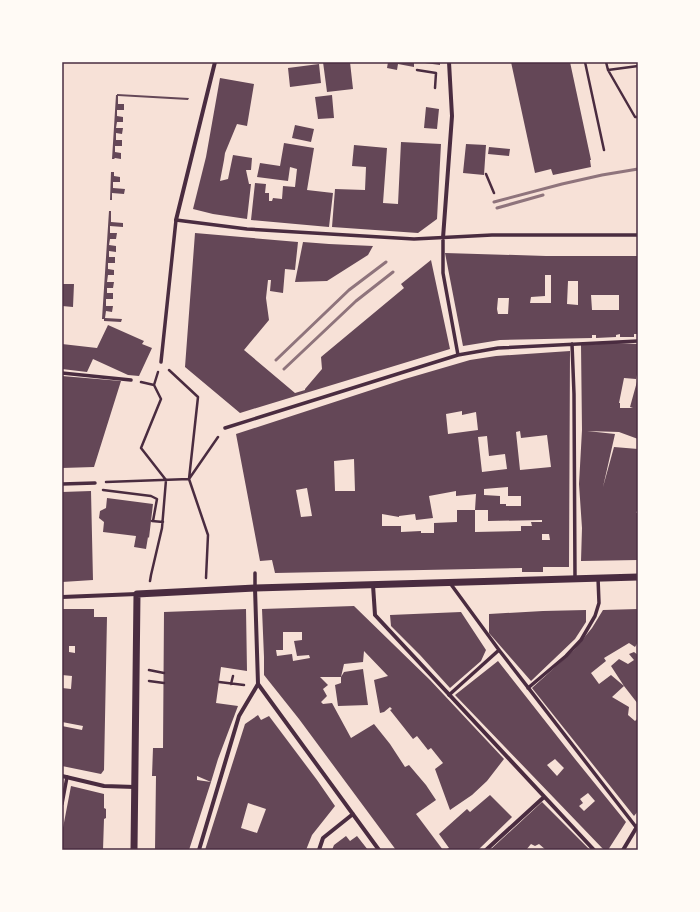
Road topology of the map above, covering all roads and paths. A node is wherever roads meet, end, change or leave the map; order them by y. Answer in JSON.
{"nodes":[{"id":1,"x":215,"y":62,"type":"edge"},
{"id":2,"x":449,"y":62,"type":"edge"},
{"id":3,"x":585,"y":62,"type":"edge"},
{"id":4,"x":606,"y":62,"type":"edge"},
{"id":5,"x":638,"y":66,"type":"edge"},
{"id":6,"x":417,"y":70,"type":"dead end"},
{"id":7,"x":608,"y":70,"type":"junction"},
{"id":8,"x":435,"y":88,"type":"dead end"},
{"id":9,"x":638,"y":117,"type":"edge"},
{"id":10,"x":604,"y":150,"type":"dead end"},
{"id":11,"x":486,"y":174,"type":"dead end"},
{"id":12,"x":494,"y":193,"type":"dead end"},
{"id":13,"x":176,"y":220,"type":"junction"},
{"id":14,"x":638,"y":235,"type":"edge"},
{"id":15,"x":443,"y":238,"type":"junction"},
{"id":16,"x":638,"y":341,"type":"edge"},
{"id":17,"x":572,"y":344,"type":"junction"},
{"id":18,"x":458,"y":355,"type":"junction"},
{"id":19,"x":161,"y":362,"type":"junction"},
{"id":20,"x":62,"y":373,"type":"edge"},
{"id":21,"x":131,"y":380,"type":"joint"},
{"id":22,"x":154,"y":385,"type":"junction"},
{"id":23,"x":225,"y":428,"type":"joint"},
{"id":24,"x":190,"y":479,"type":"junction"},
{"id":25,"x":166,"y":480,"type":"junction"},
{"id":26,"x":95,"y":483,"type":"joint"},
{"id":27,"x":62,"y":484,"type":"edge"},
{"id":28,"x":101,"y":490,"type":"dead end"},
{"id":29,"x":163,"y":522,"type":"junction"},
{"id":30,"x":255,"y":573,"type":"dead end"},
{"id":31,"x":638,"y":577,"type":"edge"},
{"id":32,"x":598,"y":578,"type":"junction"},
{"id":33,"x":575,"y":579,"type":"junction"},
{"id":34,"x":450,"y":583,"type":"junction"},
{"id":35,"x":373,"y":585,"type":"junction"},
{"id":36,"x":255,"y":588,"type":"junction"},
{"id":37,"x":205,"y":591,"type":"junction"},
{"id":38,"x":150,"y":593,"type":"junction"},
{"id":39,"x":137,"y":594,"type":"junction"},
{"id":40,"x":62,"y":597,"type":"edge"},
{"id":41,"x":499,"y":650,"type":"junction"},
{"id":42,"x":233,"y":676,"type":"dead end"},
{"id":43,"x":219,"y":682,"type":"dead end"},
{"id":44,"x":231,"y":684,"type":"junction"},
{"id":45,"x":258,"y":684,"type":"junction"},
{"id":46,"x":243,"y":686,"type":"dead end"},
{"id":47,"x":528,"y":688,"type":"junction"},
{"id":48,"x":449,"y":695,"type":"junction"},
{"id":49,"x":62,"y":776,"type":"edge"},
{"id":50,"x":67,"y":777,"type":"junction"},
{"id":51,"x":135,"y":787,"type":"junction"},
{"id":52,"x":544,"y":797,"type":"junction"},
{"id":53,"x":62,"y":804,"type":"edge"},
{"id":54,"x":353,"y":814,"type":"junction"},
{"id":55,"x":637,"y":826,"type":"edge"},
{"id":56,"x":134,"y":850,"type":"edge"},
{"id":57,"x":199,"y":850,"type":"edge"},
{"id":58,"x":319,"y":850,"type":"edge"},
{"id":59,"x":379,"y":850,"type":"edge"},
{"id":60,"x":486,"y":850,"type":"edge"},
{"id":61,"x":594,"y":850,"type":"edge"},
{"id":62,"x":623,"y":850,"type":"edge"}],
"edges":[{"from":1,"to":13,"type":"street"},
{"from":2,"to":15,"type":"street"},
{"from":3,"to":10,"type":"path"},
{"from":4,"to":7,"type":"path"},
{"from":5,"to":7,"type":"path"},
{"from":6,"to":8,"type":"path"},
{"from":7,"to":9,"type":"path"},
{"from":11,"to":12,"type":"path"},
{"from":13,"to":15,"type":"street"},
{"from":13,"to":19,"type":"street"},
{"from":14,"to":15,"type":"street"},
{"from":15,"to":18,"type":"street"},
{"from":16,"to":17,"type":"street"},
{"from":17,"to":18,"type":"street"},
{"from":17,"to":33,"type":"street"},
{"from":18,"to":23,"type":"street"},
{"from":19,"to":22,"type":"path"},
{"from":19,"to":24,"type":"path"},
{"from":20,"to":21,"type":"street"},
{"from":21,"to":22,"type":"path"},
{"from":22,"to":25,"type":"path"},
{"from":23,"to":24,"type":"path"},
{"from":24,"to":25,"type":"path"},
{"from":24,"to":37,"type":"path"},
{"from":25,"to":26,"type":"path"},
{"from":25,"to":29,"type":"path"},
{"from":26,"to":27,"type":"street"},
{"from":28,"to":29,"type":"path"},
{"from":29,"to":38,"type":"path"},
{"from":30,"to":36,"type":"street"},
{"from":31,"to":32,"type":"street"},
{"from":32,"to":33,"type":"street"},
{"from":32,"to":47,"type":"street"},
{"from":33,"to":34,"type":"street"},
{"from":34,"to":35,"type":"street"},
{"from":34,"to":41,"type":"street"},
{"from":35,"to":36,"type":"street"},
{"from":35,"to":48,"type":"street"},
{"from":36,"to":37,"type":"street"},
{"from":36,"to":45,"type":"street"},
{"from":37,"to":38,"type":"street"},
{"from":38,"to":39,"type":"street"},
{"from":39,"to":40,"type":"street"},
{"from":39,"to":51,"type":"street"},
{"from":41,"to":47,"type":"street"},
{"from":41,"to":48,"type":"street"},
{"from":42,"to":44,"type":"path"},
{"from":43,"to":44,"type":"path"},
{"from":44,"to":46,"type":"path"},
{"from":45,"to":54,"type":"street"},
{"from":45,"to":57,"type":"street"},
{"from":47,"to":55,"type":"street"},
{"from":48,"to":52,"type":"street"},
{"from":49,"to":50,"type":"street"},
{"from":50,"to":51,"type":"street"},
{"from":50,"to":53,"type":"street"},
{"from":51,"to":56,"type":"street"},
{"from":52,"to":60,"type":"street"},
{"from":52,"to":61,"type":"street"},
{"from":54,"to":58,"type":"street"},
{"from":54,"to":59,"type":"street"},
{"from":55,"to":62,"type":"street"}]}
